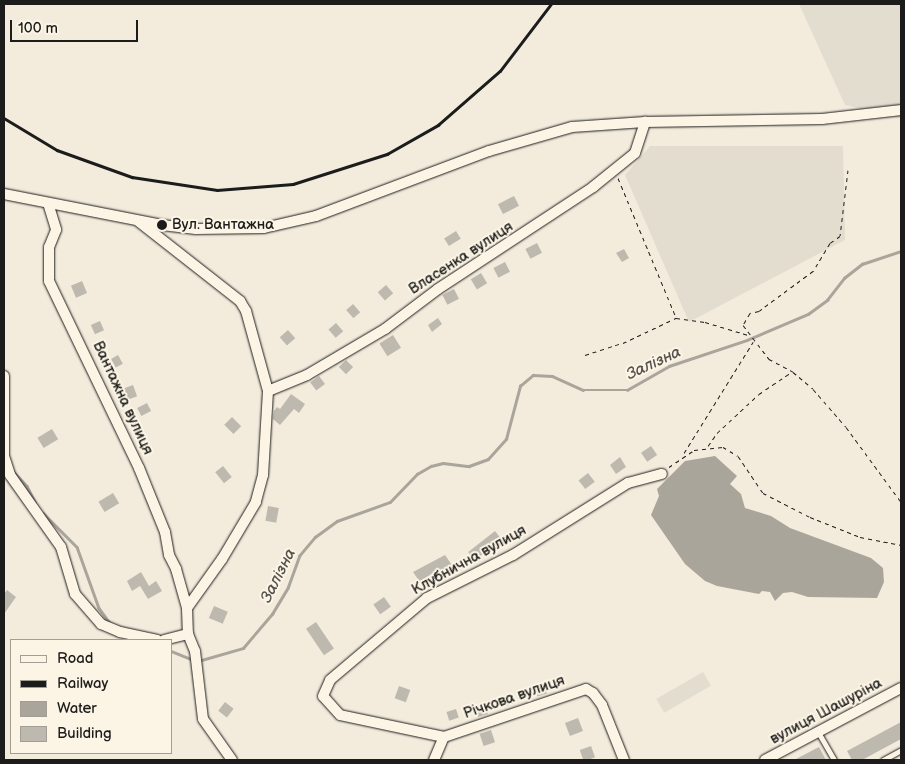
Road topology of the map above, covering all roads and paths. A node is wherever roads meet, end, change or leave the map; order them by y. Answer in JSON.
{"nodes":[{"id":1,"x":901,"y":110,"type":"edge"},
{"id":2,"x":642,"y":122,"type":"junction"},
{"id":3,"x":614,"y":170,"type":"junction"},
{"id":4,"x":848,"y":170,"type":"dead end"},
{"id":5,"x":4,"y":194,"type":"edge"},
{"id":6,"x":48,"y":203,"type":"junction"},
{"id":7,"x":137,"y":220,"type":"junction"},
{"id":8,"x":676,"y":318,"type":"junction"},
{"id":9,"x":749,"y":335,"type":"junction"},
{"id":10,"x":753,"y":341,"type":"junction"},
{"id":11,"x":585,"y":355,"type":"dead end"},
{"id":12,"x":793,"y":372,"type":"junction"},
{"id":13,"x":4,"y":376,"type":"edge"},
{"id":14,"x":268,"y":391,"type":"junction"},
{"id":15,"x":708,"y":446,"type":"junction"},
{"id":16,"x":683,"y":455,"type":"junction"},
{"id":17,"x":662,"y":474,"type":"joint"},
{"id":18,"x":901,"y":502,"type":"edge"},
{"id":19,"x":901,"y":545,"type":"edge"},
{"id":20,"x":187,"y":608,"type":"junction"},
{"id":21,"x":188,"y":634,"type":"junction"},
{"id":22,"x":152,"y":639,"type":"edge"},
{"id":23,"x":168,"y":639,"type":"edge"},
{"id":24,"x":901,"y":688,"type":"edge"},
{"id":25,"x":818,"y":732,"type":"junction"},
{"id":26,"x":444,"y":737,"type":"junction"},
{"id":27,"x":901,"y":750,"type":"edge"},
{"id":28,"x":232,"y":760,"type":"edge"},
{"id":29,"x":434,"y":760,"type":"edge"},
{"id":30,"x":624,"y":760,"type":"edge"},
{"id":31,"x":765,"y":760,"type":"edge"},
{"id":32,"x":834,"y":760,"type":"edge"},
{"id":33,"x":884,"y":760,"type":"edge"}],
"edges":[{"from":1,"to":2,"type":"street"},
{"from":2,"to":3,"type":"street","name":"Власенка вулиця"},
{"from":2,"to":7,"type":"street"},
{"from":3,"to":8,"type":"path"},
{"from":3,"to":14,"type":"street","name":"Власенка вулиця"},
{"from":4,"to":9,"type":"path"},
{"from":5,"to":6,"type":"street"},
{"from":6,"to":7,"type":"street"},
{"from":6,"to":20,"type":"street","name":"Вантажна вулиця"},
{"from":7,"to":14,"type":"street"},
{"from":8,"to":9,"type":"path"},
{"from":8,"to":11,"type":"path"},
{"from":9,"to":10,"type":"path"},
{"from":10,"to":12,"type":"path"},
{"from":10,"to":16,"type":"path"},
{"from":12,"to":15,"type":"path"},
{"from":12,"to":18,"type":"path"},
{"from":13,"to":22,"type":"street"},
{"from":14,"to":20,"type":"street"},
{"from":15,"to":16,"type":"path"},
{"from":15,"to":19,"type":"path"},
{"from":16,"to":17,"type":"path"},
{"from":17,"to":26,"type":"street","name":"Клубнична вулиця"},
{"from":20,"to":21,"type":"street","name":"Вантажна вулиця"},
{"from":21,"to":23,"type":"street"},
{"from":21,"to":28,"type":"street","name":"Вантажна вулиця"},
{"from":24,"to":25,"type":"street","name":"вулиця Шашуріна"},
{"from":25,"to":31,"type":"street","name":"вулиця Шашуріна"},
{"from":25,"to":32,"type":"lane"},
{"from":26,"to":29,"type":"street"},
{"from":26,"to":30,"type":"street","name":"Річкова вулиця"},
{"from":27,"to":33,"type":"lane"}]}
